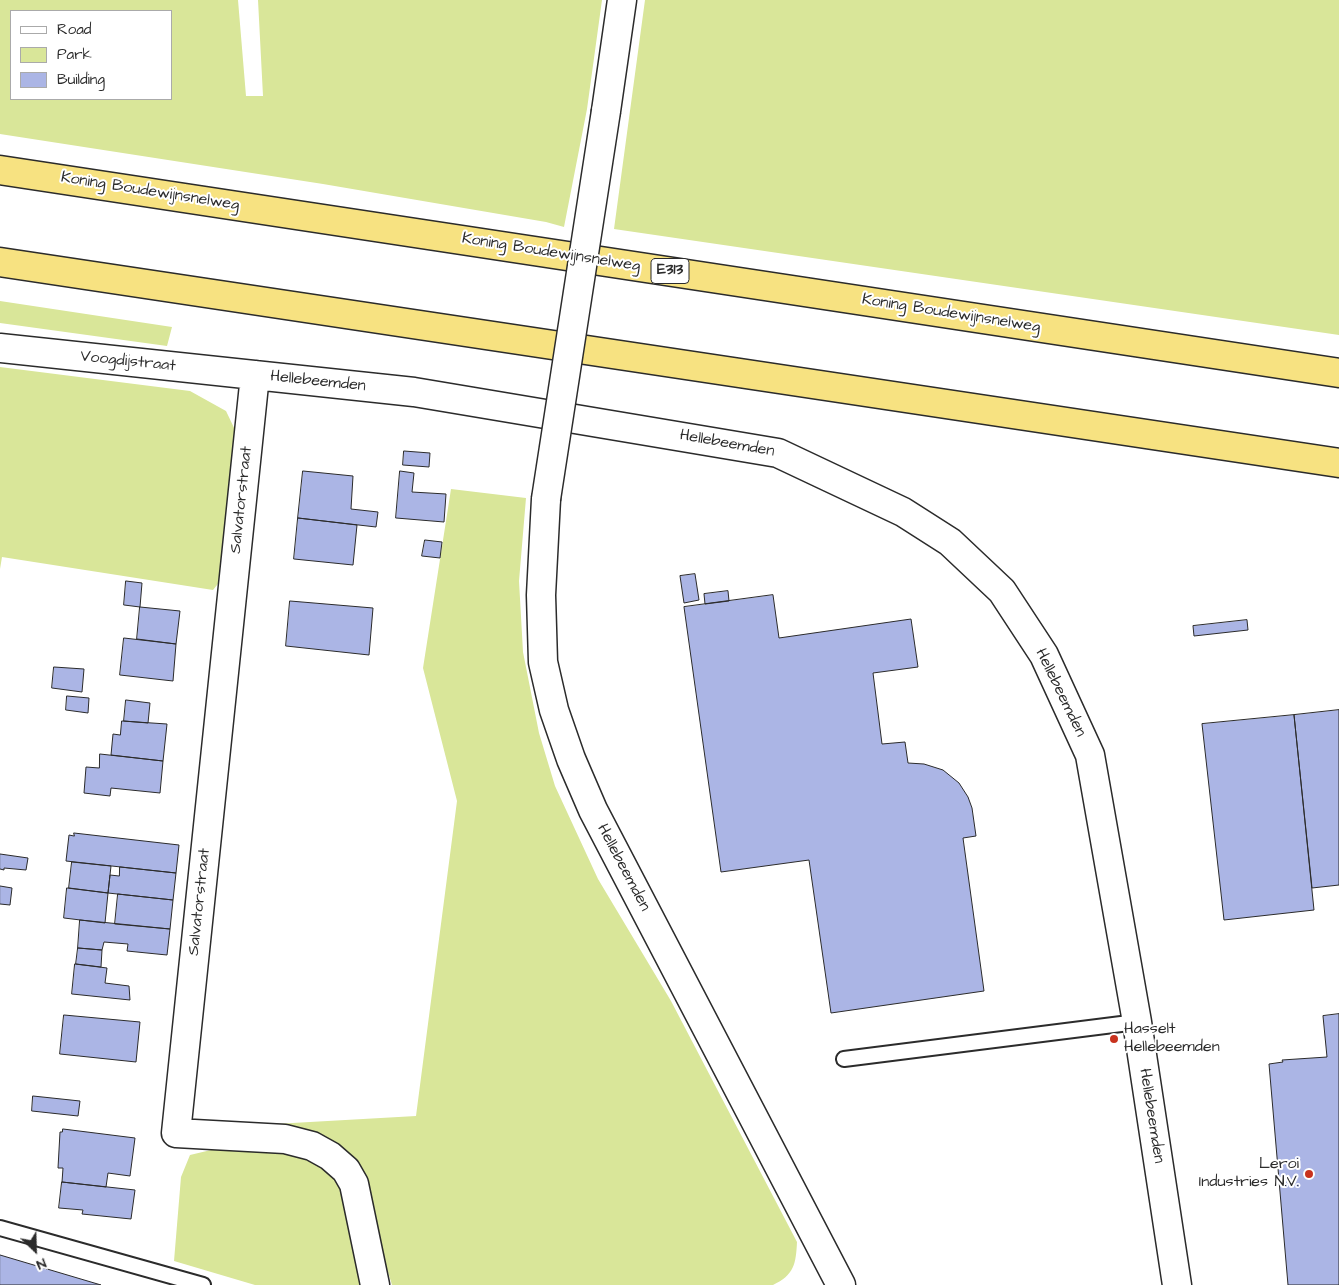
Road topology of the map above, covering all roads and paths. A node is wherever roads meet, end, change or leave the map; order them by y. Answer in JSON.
{"nodes":[{"id":1,"x":622,"y":0,"type":"edge"},
{"id":2,"x":0,"y":170,"type":"edge"},
{"id":3,"x":0,"y":262,"type":"edge"},
{"id":4,"x":0,"y":348,"type":"edge"},
{"id":5,"x":1339,"y":373,"type":"edge"},
{"id":6,"x":255,"y":375,"type":"junction"},
{"id":7,"x":1339,"y":463,"type":"edge"},
{"id":8,"x":1137,"y":1022,"type":"junction"},
{"id":9,"x":844,"y":1059,"type":"dead end"},
{"id":10,"x":0,"y":1228,"type":"edge"},
{"id":11,"x":203,"y":1285,"type":"edge"},
{"id":12,"x":375,"y":1285,"type":"edge"},
{"id":13,"x":841,"y":1285,"type":"edge"},
{"id":14,"x":1177,"y":1285,"type":"edge"}],
"edges":[{"from":1,"to":13,"type":"street","name":"Hellebeemden","bridge":true},
{"from":2,"to":5,"type":"highway","name":"Koning Boudewijnsnelweg","number":"E313"},
{"from":3,"to":7,"type":"highway"},
{"from":4,"to":6,"type":"street","name":"Voogdijstraat"},
{"from":6,"to":8,"type":"street","name":"Hellebeemden"},
{"from":6,"to":12,"type":"street","name":"Salvatorstraat"},
{"from":8,"to":9,"type":"lane"},
{"from":8,"to":14,"type":"street","name":"Hellebeemden"},
{"from":10,"to":11,"type":"lane"}]}
